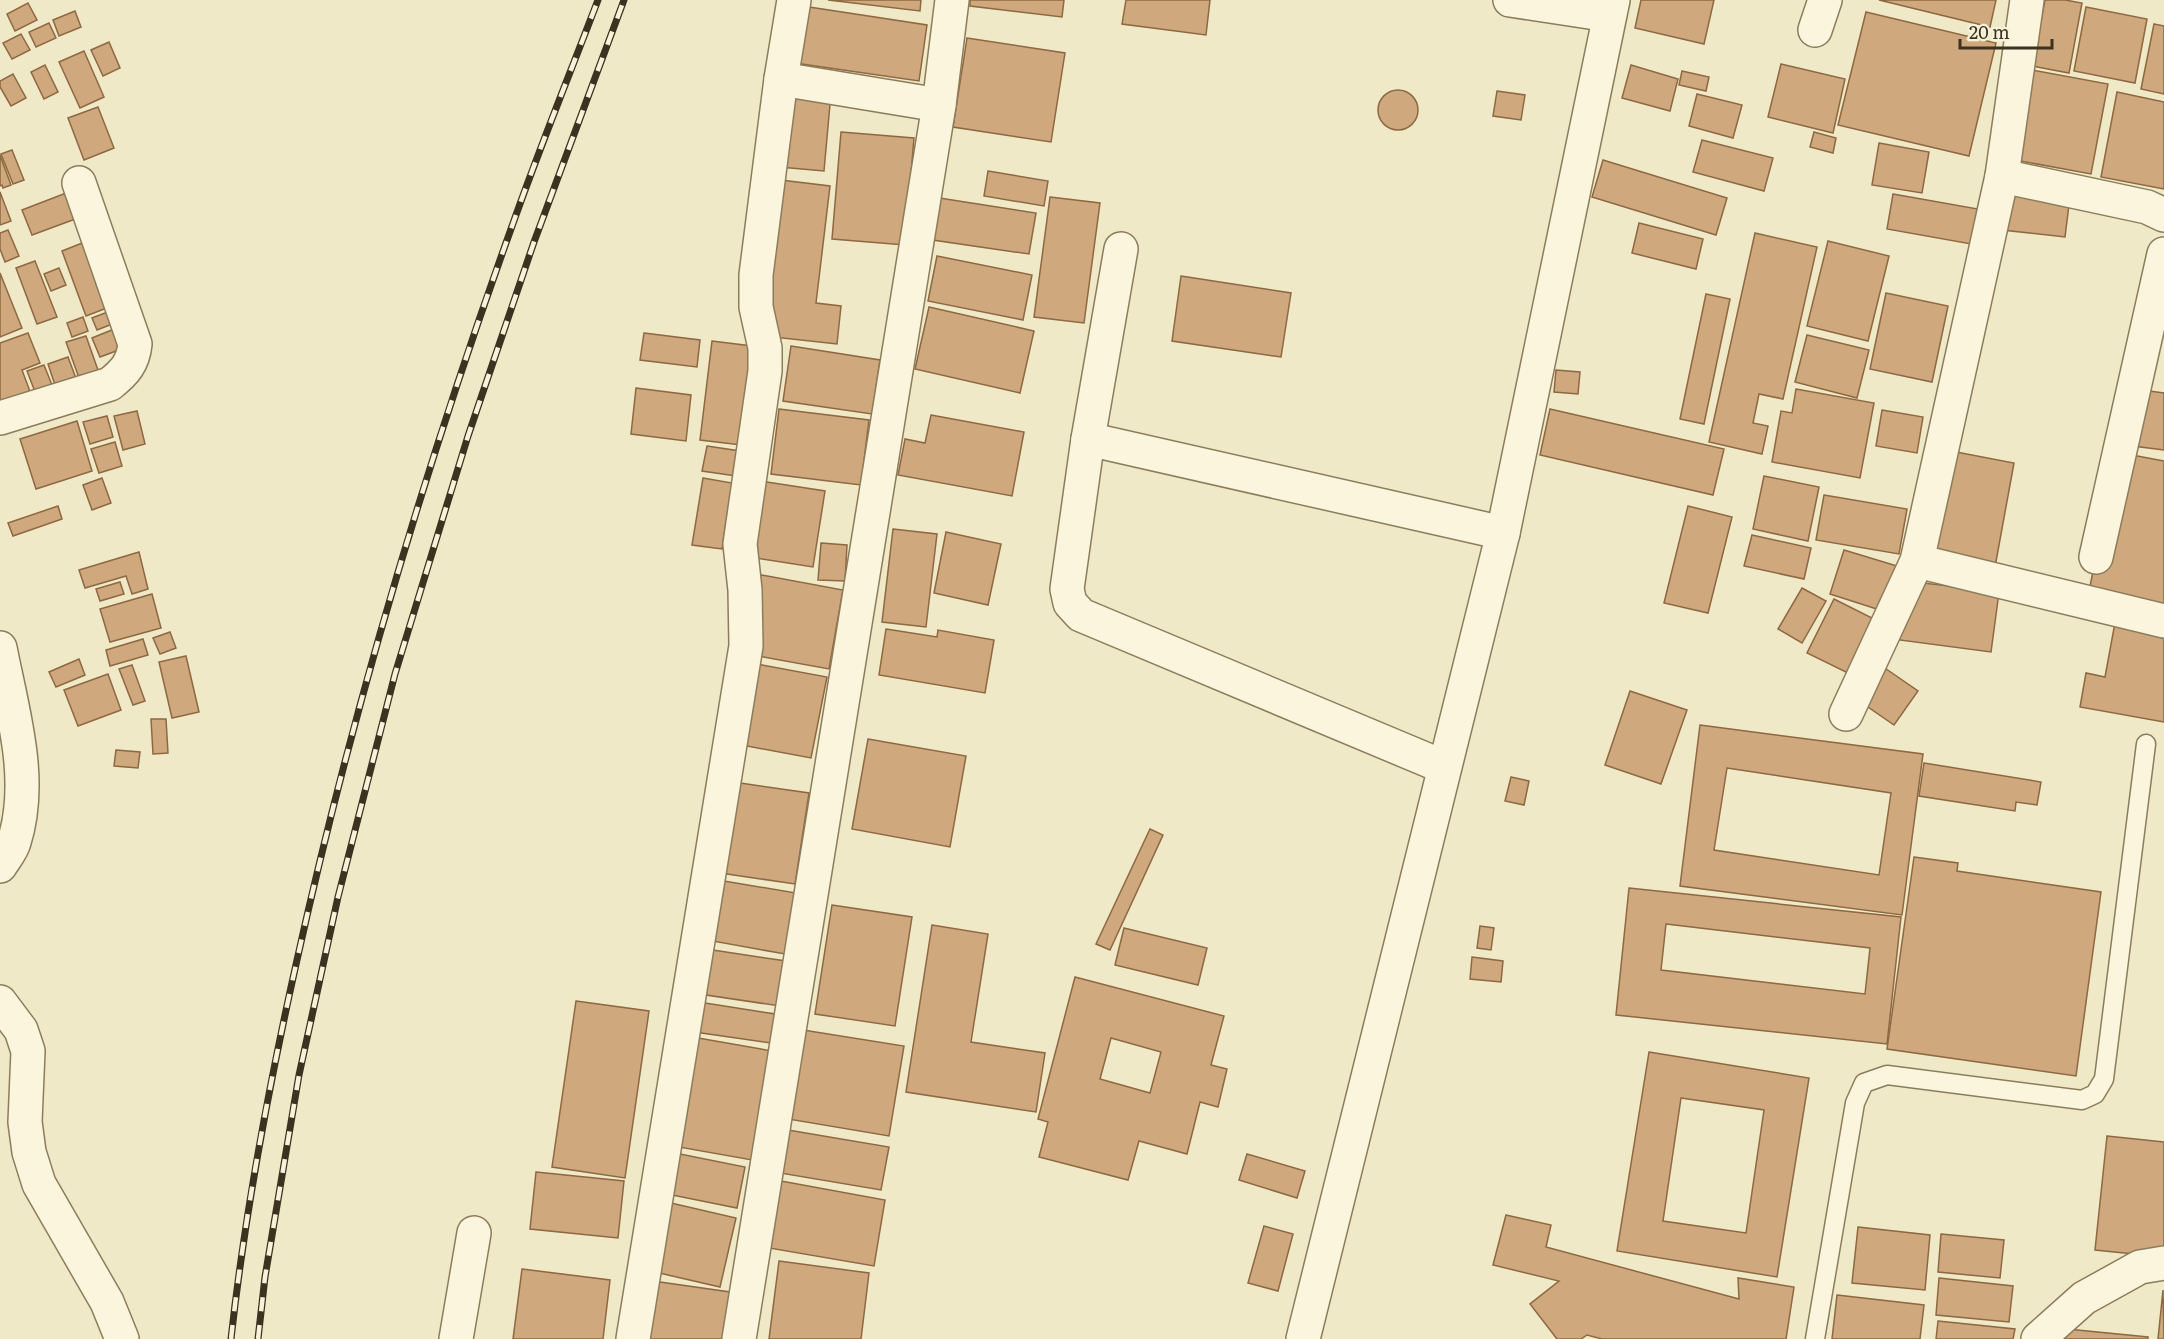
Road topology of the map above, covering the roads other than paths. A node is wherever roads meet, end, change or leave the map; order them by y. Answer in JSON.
{"nodes":[{"id":1,"x":794,"y":0,"type":"edge"},
{"id":2,"x":952,"y":0,"type":"edge"},
{"id":3,"x":1510,"y":0,"type":"edge"},
{"id":4,"x":2026,"y":0,"type":"edge"},
{"id":5,"x":1611,"y":7,"type":"edge"},
{"id":6,"x":782,"y":79,"type":"junction"},
{"id":7,"x":939,"y":105,"type":"junction"},
{"id":8,"x":2002,"y":176,"type":"junction"},
{"id":9,"x":80,"y":183,"type":"dead end"},
{"id":10,"x":2164,"y":215,"type":"edge"},
{"id":11,"x":1121,"y":249,"type":"dead end"},
{"id":12,"x":2164,"y":254,"type":"edge"},
{"id":13,"x":0,"y":418,"type":"edge"},
{"id":14,"x":1088,"y":439,"type":"junction"},
{"id":15,"x":1503,"y":533,"type":"junction"},
{"id":16,"x":2096,"y":556,"type":"dead end"},
{"id":17,"x":1917,"y":561,"type":"junction"},
{"id":18,"x":2164,"y":621,"type":"edge"},
{"id":19,"x":0,"y":648,"type":"edge"},
{"id":20,"x":1846,"y":714,"type":"dead end"},
{"id":21,"x":2146,"y":744,"type":"dead end"},
{"id":22,"x":1444,"y":767,"type":"junction"},
{"id":23,"x":0,"y":866,"type":"edge"},
{"id":24,"x":0,"y":1002,"type":"edge"},
{"id":25,"x":474,"y":1233,"type":"dead end"},
{"id":26,"x":2164,"y":1263,"type":"edge"},
{"id":27,"x":122,"y":1339,"type":"edge"},
{"id":28,"x":456,"y":1339,"type":"edge"},
{"id":29,"x":633,"y":1339,"type":"edge"},
{"id":30,"x":739,"y":1339,"type":"edge"},
{"id":31,"x":1303,"y":1339,"type":"edge"},
{"id":32,"x":1815,"y":1339,"type":"edge"},
{"id":33,"x":2038,"y":1339,"type":"edge"}],
"edges":[{"from":1,"to":6,"type":"street"},
{"from":2,"to":7,"type":"street"},
{"from":3,"to":5,"type":"street"},
{"from":4,"to":8,"type":"street"},
{"from":5,"to":15,"type":"street"},
{"from":6,"to":7,"type":"street"},
{"from":6,"to":29,"type":"street"},
{"from":7,"to":30,"type":"street"},
{"from":8,"to":10,"type":"street"},
{"from":8,"to":17,"type":"street"},
{"from":9,"to":13,"type":"street"},
{"from":11,"to":14,"type":"street"},
{"from":12,"to":16,"type":"street"},
{"from":14,"to":15,"type":"street"},
{"from":14,"to":22,"type":"street"},
{"from":15,"to":22,"type":"street"},
{"from":17,"to":18,"type":"street"},
{"from":17,"to":20,"type":"street"},
{"from":19,"to":23,"type":"street"},
{"from":21,"to":32,"type":"lane"},
{"from":22,"to":31,"type":"street"},
{"from":24,"to":27,"type":"street"},
{"from":25,"to":28,"type":"street"},
{"from":26,"to":33,"type":"street"}]}
